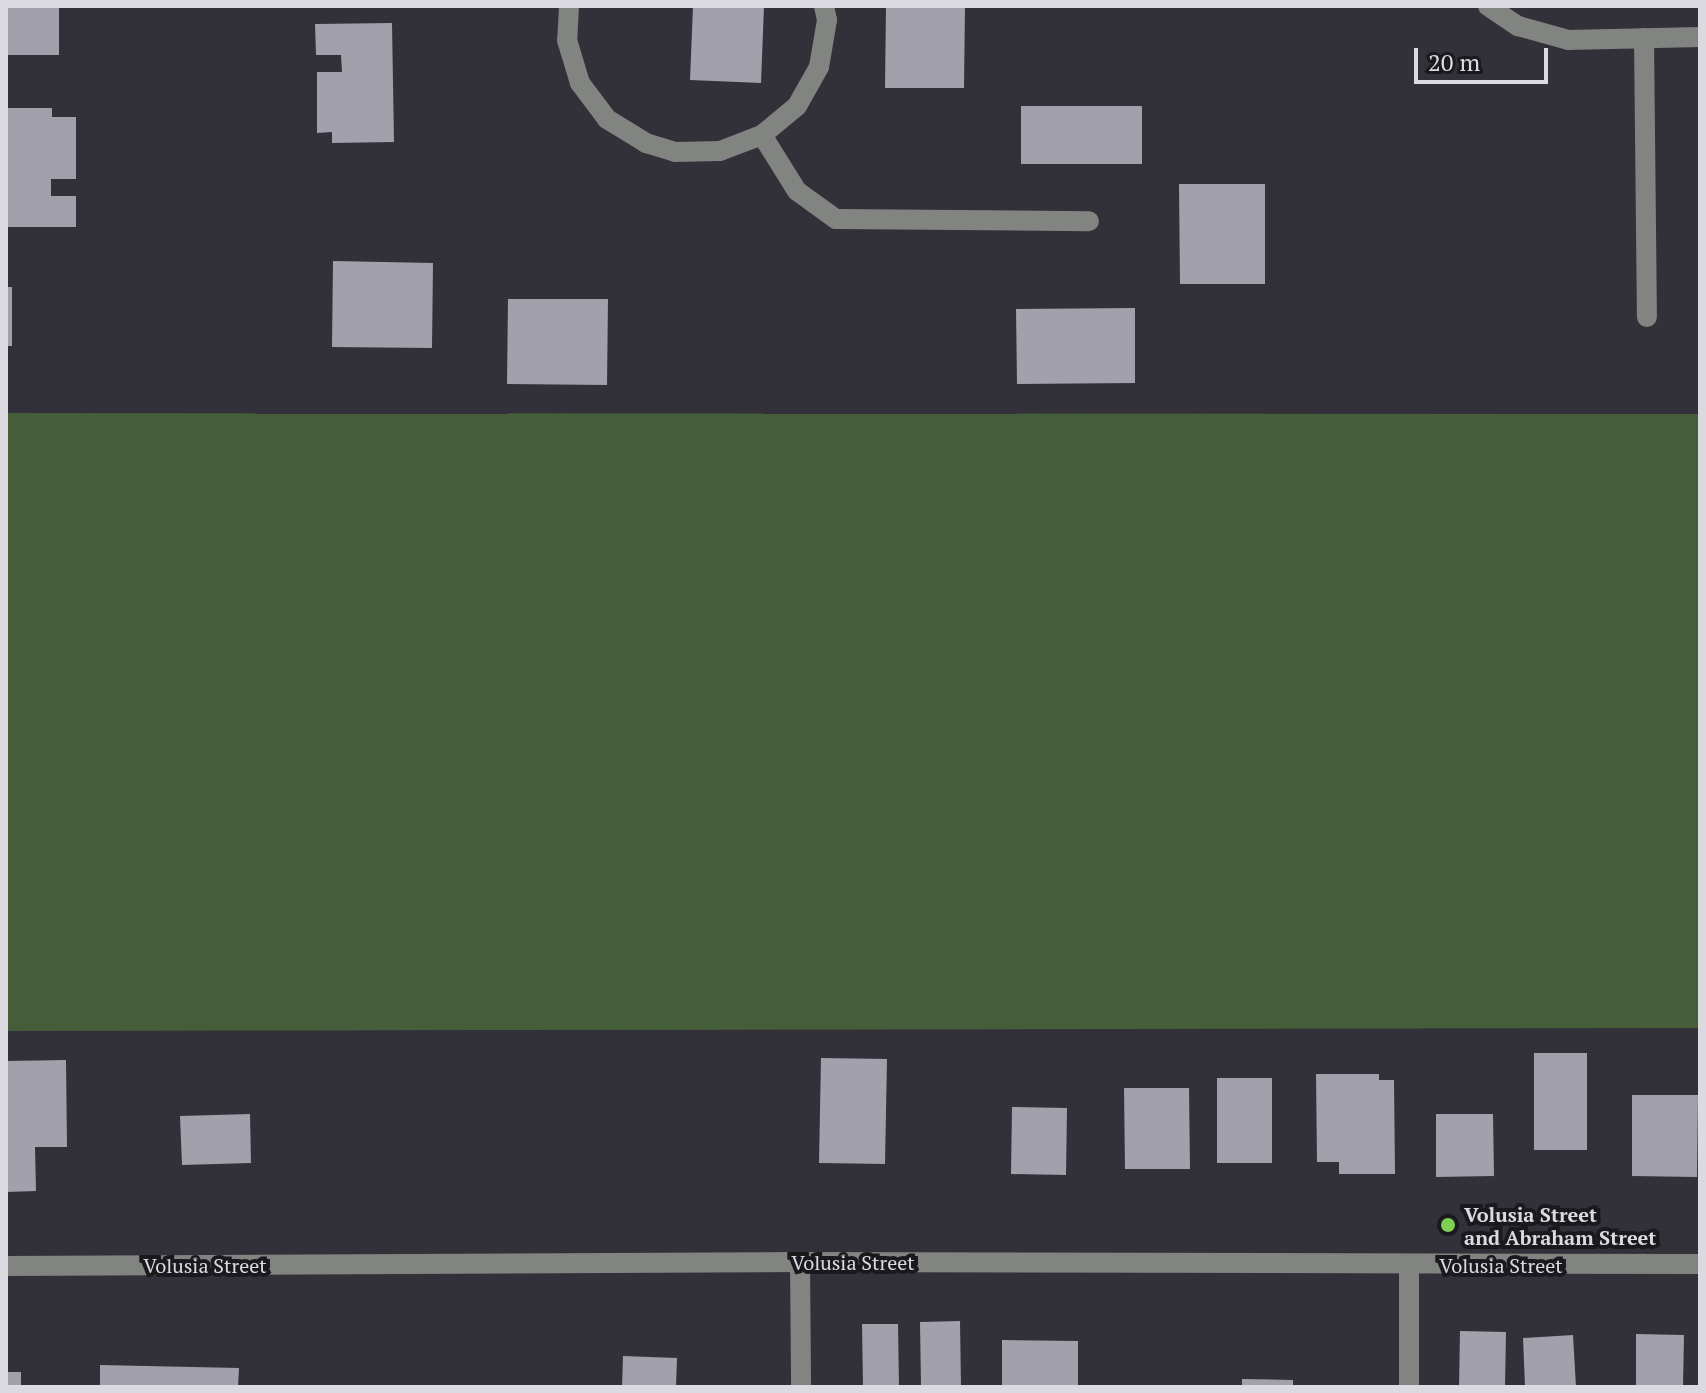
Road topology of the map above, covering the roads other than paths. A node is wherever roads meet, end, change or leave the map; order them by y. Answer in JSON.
{"nodes":[{"id":1,"x":569,"y":6,"type":"edge"},
{"id":2,"x":824,"y":6,"type":"edge"},
{"id":3,"x":1488,"y":6,"type":"edge"},
{"id":4,"x":1700,"y":37,"type":"edge"},
{"id":5,"x":1644,"y":38,"type":"junction"},
{"id":6,"x":762,"y":135,"type":"junction"},
{"id":7,"x":1089,"y":221,"type":"dead end"},
{"id":8,"x":1647,"y":317,"type":"dead end"},
{"id":9,"x":800,"y":1262,"type":"junction"},
{"id":10,"x":1700,"y":1264,"type":"edge"},
{"id":11,"x":1409,"y":1265,"type":"junction"},
{"id":12,"x":6,"y":1266,"type":"edge"},
{"id":13,"x":801,"y":1387,"type":"edge"},
{"id":14,"x":1409,"y":1387,"type":"edge"}],
"edges":[{"from":1,"to":6,"type":"street"},
{"from":2,"to":6,"type":"street"},
{"from":3,"to":5,"type":"street"},
{"from":4,"to":5,"type":"street"},
{"from":5,"to":8,"type":"street"},
{"from":6,"to":7,"type":"street"},
{"from":9,"to":11,"type":"street","name":"Volusia Street"},
{"from":9,"to":12,"type":"street","name":"Volusia Street"},
{"from":9,"to":13,"type":"street"},
{"from":10,"to":11,"type":"street","name":"Volusia Street"},
{"from":11,"to":14,"type":"street"}]}
